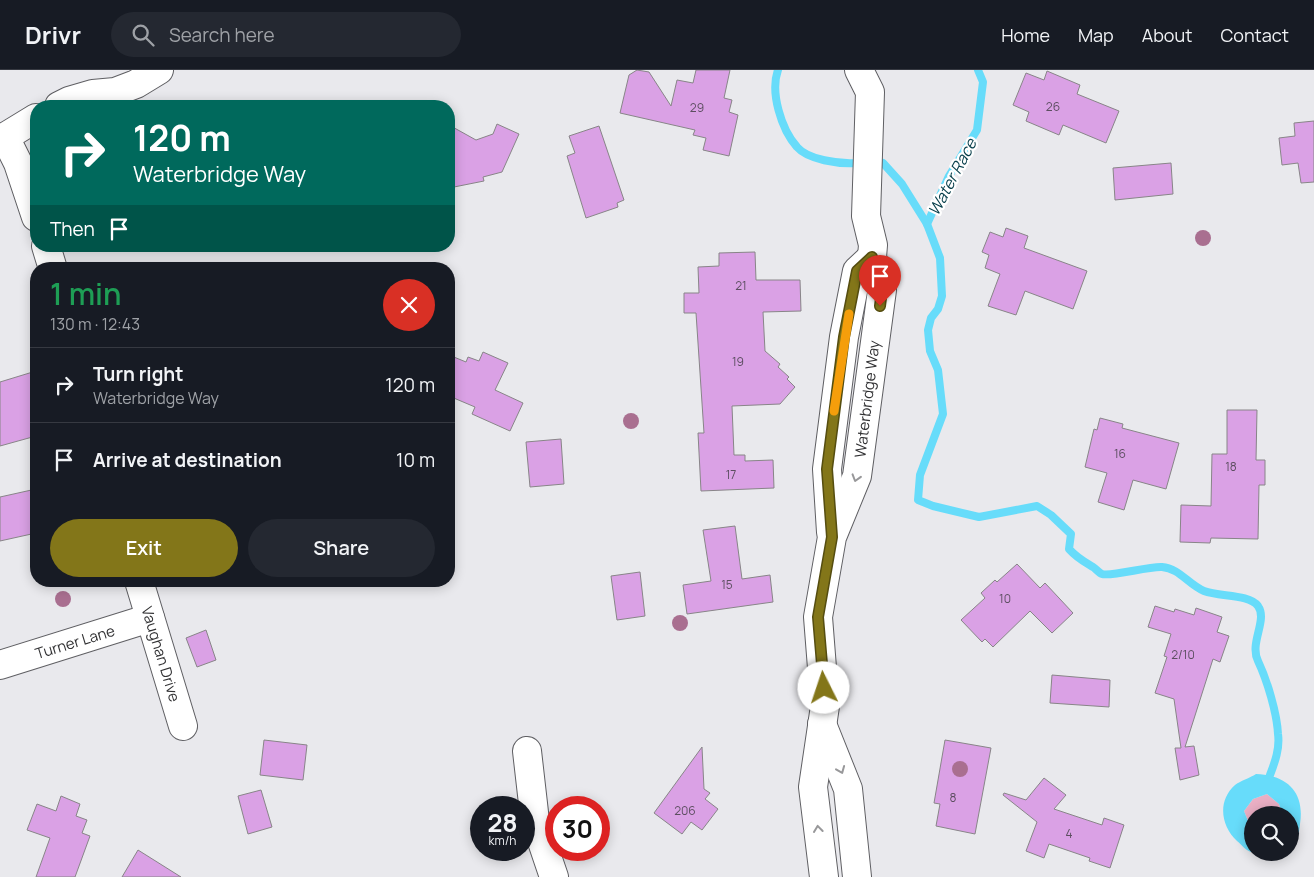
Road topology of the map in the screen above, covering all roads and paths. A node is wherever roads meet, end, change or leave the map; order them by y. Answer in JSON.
{"nodes":[{"id":1,"x":160,"y":70,"type":"edge"},
{"id":2,"x":866,"y":75,"type":"edge"},
{"id":3,"x":72,"y":100,"type":"edge"},
{"id":4,"x":30,"y":122,"type":"edge"},
{"id":5,"x":2,"y":138,"type":"edge"},
{"id":6,"x":30,"y":199,"type":"edge"},
{"id":7,"x":141,"y":587,"type":"edge"},
{"id":8,"x":150,"y":618,"type":"junction"},
{"id":9,"x":0,"y":665,"type":"edge"},
{"id":10,"x":822,"y":724,"type":"junction"},
{"id":11,"x":182,"y":726,"type":"dead end"},
{"id":12,"x":526,"y":750,"type":"dead end"},
{"id":13,"x":554,"y":877,"type":"edge"},
{"id":14,"x":824,"y":877,"type":"edge"},
{"id":15,"x":857,"y":877,"type":"edge"}],
"edges":[{"from":1,"to":3,"type":"street"},
{"from":2,"to":10,"type":"street","name":"Waterbridge Way"},
{"from":4,"to":5,"type":"street"},
{"from":5,"to":6,"type":"street"},
{"from":7,"to":8,"type":"street","name":"Vaughan Drive"},
{"from":8,"to":9,"type":"street","name":"Turner Lane"},
{"from":8,"to":11,"type":"street","name":"Vaughan Drive"},
{"from":14,"to":10,"type":"street","name":"Waterbridge Way","one_way":true},
{"from":10,"to":15,"type":"street","one_way":true},
{"from":12,"to":13,"type":"street"}]}
